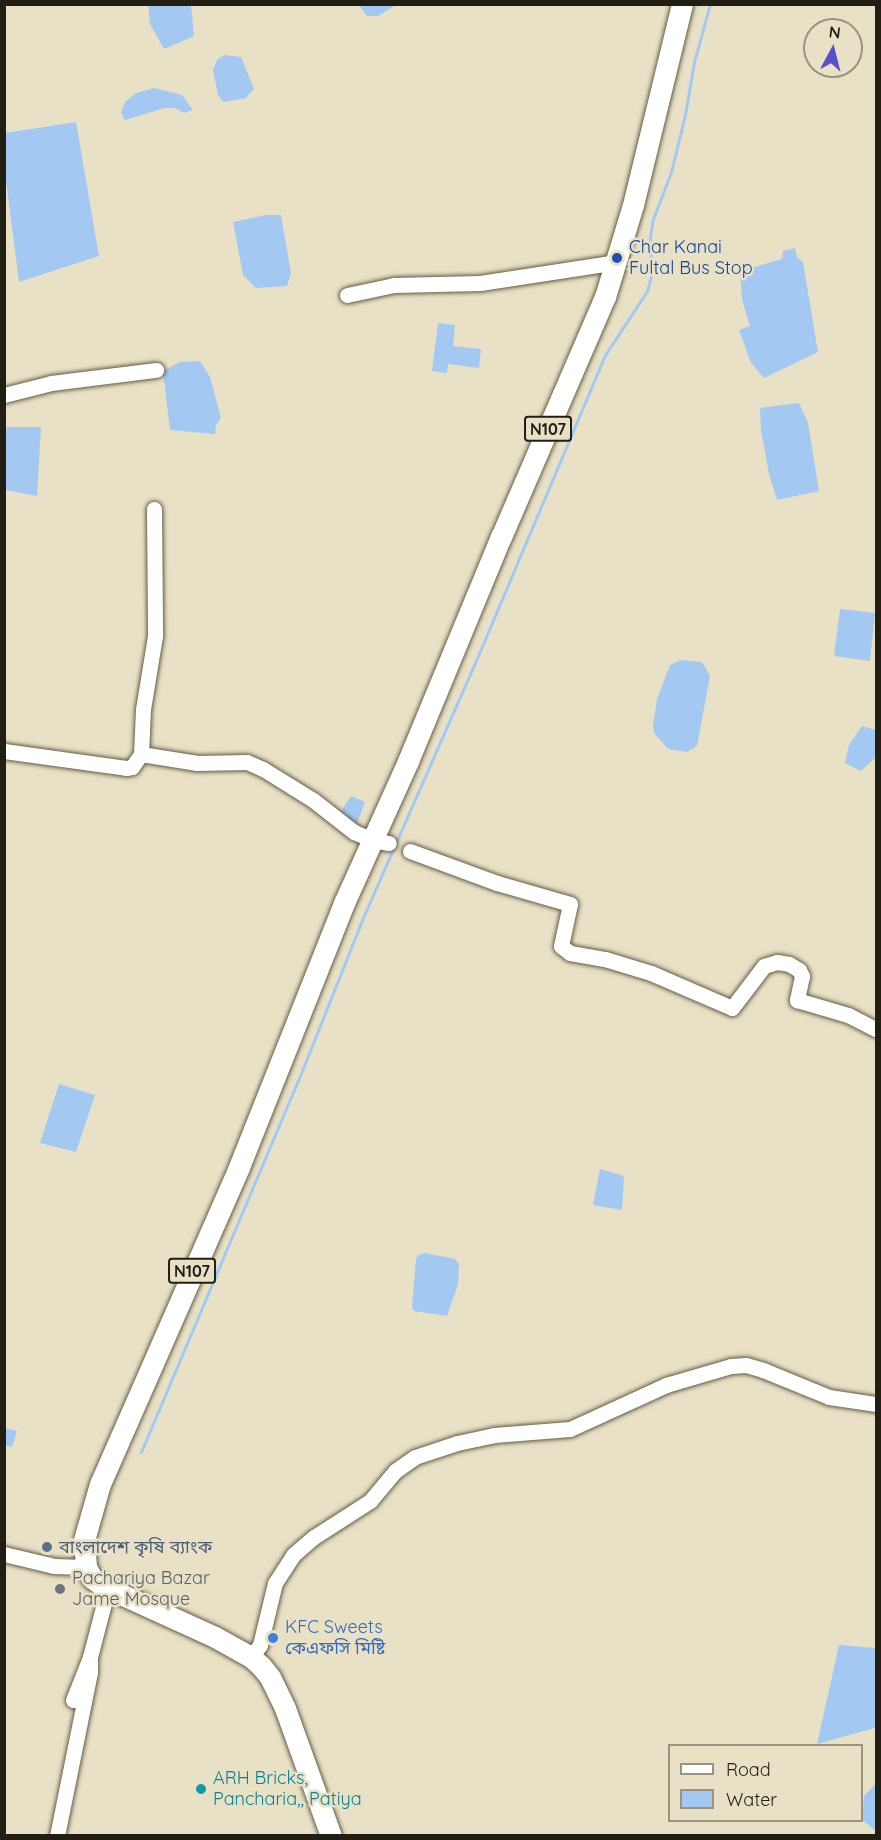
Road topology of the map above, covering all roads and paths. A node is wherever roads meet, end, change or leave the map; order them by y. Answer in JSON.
{"nodes":[{"id":1,"x":682,"y":4,"type":"edge"},
{"id":2,"x":617,"y":262,"type":"junction"},
{"id":3,"x":347,"y":295,"type":"dead end"},
{"id":4,"x":156,"y":370,"type":"dead end"},
{"id":5,"x":4,"y":395,"type":"edge"},
{"id":6,"x":154,"y":509,"type":"dead end"},
{"id":7,"x":4,"y":751,"type":"edge"},
{"id":8,"x":141,"y":754,"type":"junction"},
{"id":9,"x":381,"y":841,"type":"junction"},
{"id":10,"x":411,"y":851,"type":"dead end"},
{"id":11,"x":876,"y":1029,"type":"edge"},
{"id":12,"x":876,"y":1404,"type":"edge"},
{"id":13,"x":4,"y":1554,"type":"edge"},
{"id":14,"x":86,"y":1567,"type":"junction"},
{"id":15,"x":108,"y":1588,"type":"junction"},
{"id":16,"x":90,"y":1657,"type":"junction"},
{"id":17,"x":251,"y":1657,"type":"junction"},
{"id":18,"x":73,"y":1700,"type":"dead end"},
{"id":19,"x":57,"y":1836,"type":"edge"},
{"id":20,"x":331,"y":1836,"type":"edge"}],
"edges":[{"from":1,"to":2,"type":"highway","number":"N107"},
{"from":2,"to":3,"type":"street"},
{"from":2,"to":9,"type":"highway","number":"N107"},
{"from":4,"to":5,"type":"street"},
{"from":6,"to":8,"type":"street"},
{"from":7,"to":8,"type":"street"},
{"from":8,"to":9,"type":"street"},
{"from":9,"to":14,"type":"highway","number":"N107"},
{"from":10,"to":11,"type":"street"},
{"from":12,"to":17,"type":"street"},
{"from":13,"to":14,"type":"street"},
{"from":14,"to":15,"type":"highway"},
{"from":15,"to":16,"type":"street"},
{"from":15,"to":17,"type":"highway"},
{"from":16,"to":18,"type":"street"},
{"from":16,"to":19,"type":"street"},
{"from":17,"to":20,"type":"highway"}]}
